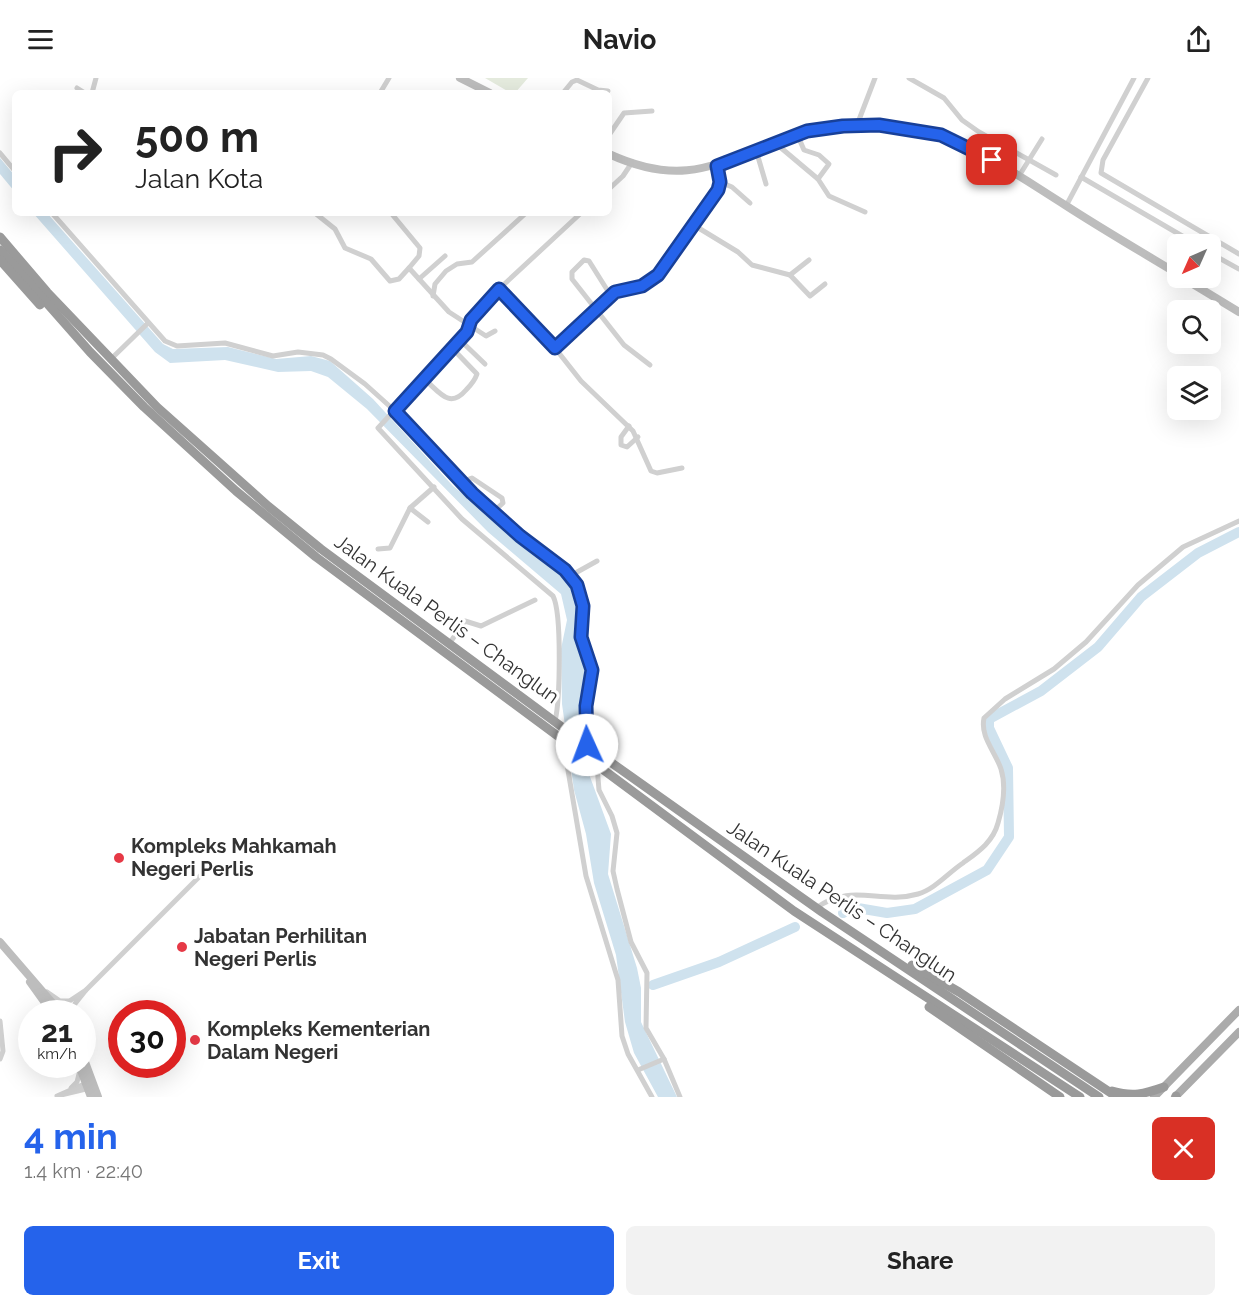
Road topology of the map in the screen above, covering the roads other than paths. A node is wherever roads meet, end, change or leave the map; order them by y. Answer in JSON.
{"nodes":[{"id":1,"x":875,"y":78,"type":"edge"},
{"id":2,"x":909,"y":78,"type":"edge"},
{"id":3,"x":1134,"y":78,"type":"edge"},
{"id":4,"x":1148,"y":78,"type":"edge"},
{"id":5,"x":465,"y":79,"type":"edge"},
{"id":6,"x":77,"y":88,"type":"dead end"},
{"id":7,"x":80,"y":90,"type":"edge"},
{"id":8,"x":485,"y":90,"type":"edge"},
{"id":9,"x":565,"y":90,"type":"edge"},
{"id":10,"x":598,"y":90,"type":"edge"},
{"id":11,"x":652,"y":111,"type":"dead end"},
{"id":12,"x":856,"y":125,"type":"junction"},
{"id":13,"x":612,"y":131,"type":"edge"},
{"id":14,"x":797,"y":134,"type":"junction"},
{"id":15,"x":1042,"y":139,"type":"dead end"},
{"id":16,"x":774,"y":142,"type":"junction"},
{"id":17,"x":756,"y":150,"type":"junction"},
{"id":18,"x":0,"y":153,"type":"edge"},
{"id":19,"x":612,"y":155,"type":"edge"},
{"id":20,"x":1027,"y":160,"type":"junction"},
{"id":21,"x":631,"y":164,"type":"junction"},
{"id":22,"x":717,"y":166,"type":"junction"},
{"id":23,"x":12,"y":167,"type":"edge"},
{"id":24,"x":1056,"y":175,"type":"dead end"},
{"id":25,"x":1019,"y":176,"type":"junction"},
{"id":26,"x":818,"y":179,"type":"junction"},
{"id":27,"x":1081,"y":179,"type":"junction"},
{"id":28,"x":720,"y":182,"type":"junction"},
{"id":29,"x":766,"y":184,"type":"dead end"},
{"id":30,"x":612,"y":186,"type":"edge"},
{"id":31,"x":750,"y":203,"type":"dead end"},
{"id":32,"x":1066,"y":206,"type":"junction"},
{"id":33,"x":865,"y":212,"type":"dead end"},
{"id":34,"x":55,"y":216,"type":"edge"},
{"id":35,"x":319,"y":216,"type":"edge"},
{"id":36,"x":393,"y":216,"type":"edge"},
{"id":37,"x":523,"y":216,"type":"edge"},
{"id":38,"x":578,"y":216,"type":"edge"},
{"id":39,"x":692,"y":224,"type":"junction"},
{"id":40,"x":1178,"y":234,"type":"edge"},
{"id":41,"x":0,"y":237,"type":"edge"},
{"id":42,"x":0,"y":250,"type":"edge"},
{"id":43,"x":1239,"y":254,"type":"edge"},
{"id":44,"x":445,"y":256,"type":"dead end"},
{"id":45,"x":1221,"y":259,"type":"edge"},
{"id":46,"x":0,"y":260,"type":"edge"},
{"id":47,"x":809,"y":260,"type":"dead end"},
{"id":48,"x":1167,"y":267,"type":"edge"},
{"id":49,"x":409,"y":268,"type":"junction"},
{"id":50,"x":1239,"y":269,"type":"edge"},
{"id":51,"x":790,"y":275,"type":"junction"},
{"id":52,"x":419,"y":279,"type":"junction"},
{"id":53,"x":825,"y":284,"type":"dead end"},
{"id":54,"x":1199,"y":288,"type":"edge"},
{"id":55,"x":499,"y":289,"type":"junction"},
{"id":56,"x":433,"y":296,"type":"junction"},
{"id":57,"x":611,"y":296,"type":"junction"},
{"id":58,"x":597,"y":309,"type":"junction"},
{"id":59,"x":1239,"y":312,"type":"edge"},
{"id":60,"x":147,"y":324,"type":"junction"},
{"id":61,"x":470,"y":327,"type":"junction"},
{"id":62,"x":495,"y":331,"type":"dead end"},
{"id":63,"x":459,"y":339,"type":"junction"},
{"id":64,"x":451,"y":347,"type":"junction"},
{"id":65,"x":555,"y":348,"type":"junction"},
{"id":66,"x":90,"y":351,"type":"junction"},
{"id":67,"x":111,"y":360,"type":"junction"},
{"id":68,"x":485,"y":364,"type":"dead end"},
{"id":69,"x":650,"y":365,"type":"dead end"},
{"id":70,"x":423,"y":378,"type":"junction"},
{"id":71,"x":393,"y":413,"type":"junction"},
{"id":72,"x":629,"y":426,"type":"junction"},
{"id":73,"x":638,"y":438,"type":"junction"},
{"id":74,"x":682,"y":468,"type":"dead end"},
{"id":75,"x":461,"y":482,"type":"junction"},
{"id":76,"x":434,"y":487,"type":"junction"},
{"id":77,"x":410,"y":508,"type":"junction"},
{"id":78,"x":493,"y":512,"type":"junction"},
{"id":79,"x":1239,"y":520,"type":"edge"},
{"id":80,"x":428,"y":522,"type":"dead end"},
{"id":81,"x":378,"y":549,"type":"dead end"},
{"id":82,"x":597,"y":561,"type":"dead end"},
{"id":83,"x":570,"y":576,"type":"junction"},
{"id":84,"x":535,"y":600,"type":"dead end"},
{"id":85,"x":449,"y":644,"type":"junction"},
{"id":86,"x":557,"y":723,"type":"junction"},
{"id":87,"x":564,"y":742,"type":"junction"},
{"id":88,"x":586,"y":744,"type":"junction"},
{"id":89,"x":596,"y":766,"type":"junction"},
{"id":90,"x":201,"y":876,"type":"dead end"},
{"id":91,"x":823,"y":913,"type":"junction"},
{"id":92,"x":840,"y":924,"type":"junction"},
{"id":93,"x":0,"y":942,"type":"edge"},
{"id":94,"x":847,"y":947,"type":"junction"},
{"id":95,"x":18,"y":963,"type":"junction"},
{"id":96,"x":41,"y":988,"type":"junction"},
{"id":97,"x":48,"y":1000,"type":"edge"},
{"id":98,"x":49,"y":1000,"type":"edge"},
{"id":99,"x":59,"y":1000,"type":"edge"},
{"id":100,"x":74,"y":1000,"type":"edge"},
{"id":101,"x":1239,"y":1010,"type":"edge"},
{"id":102,"x":0,"y":1022,"type":"edge"},
{"id":103,"x":1239,"y":1032,"type":"edge"},
{"id":104,"x":989,"y":1050,"type":"junction"},
{"id":105,"x":0,"y":1059,"type":"edge"},
{"id":106,"x":662,"y":1060,"type":"junction"},
{"id":107,"x":640,"y":1069,"type":"junction"},
{"id":108,"x":78,"y":1078,"type":"edge"},
{"id":109,"x":86,"y":1078,"type":"edge"},
{"id":110,"x":88,"y":1078,"type":"edge"},
{"id":111,"x":90,"y":1085,"type":"junction"},
{"id":112,"x":1164,"y":1087,"type":"junction"},
{"id":113,"x":71,"y":1092,"type":"junction"},
{"id":114,"x":1100,"y":1092,"type":"edge"},
{"id":115,"x":56,"y":1097,"type":"edge"},
{"id":116,"x":85,"y":1097,"type":"edge"},
{"id":117,"x":91,"y":1097,"type":"edge"},
{"id":118,"x":98,"y":1097,"type":"edge"},
{"id":119,"x":652,"y":1097,"type":"edge"},
{"id":120,"x":680,"y":1097,"type":"edge"},
{"id":121,"x":1049,"y":1097,"type":"edge"},
{"id":122,"x":1060,"y":1097,"type":"edge"},
{"id":123,"x":1080,"y":1097,"type":"edge"},
{"id":124,"x":1117,"y":1097,"type":"edge"},
{"id":125,"x":1154,"y":1097,"type":"edge"},
{"id":126,"x":1176,"y":1097,"type":"edge"}],
"edges":[{"from":1,"to":12,"type":"street"},
{"from":2,"to":20,"type":"street"},
{"from":3,"to":27,"type":"street"},
{"from":4,"to":43,"type":"street"},
{"from":5,"to":8,"type":"main road"},
{"from":6,"to":7,"type":"street"},
{"from":9,"to":10,"type":"street"},
{"from":11,"to":13,"type":"street"},
{"from":12,"to":14,"type":"main road"},
{"from":12,"to":25,"type":"main road"},
{"from":14,"to":16,"type":"main road"},
{"from":14,"to":26,"type":"street"},
{"from":15,"to":20,"type":"street"},
{"from":16,"to":17,"type":"main road"},
{"from":16,"to":26,"type":"street"},
{"from":17,"to":22,"type":"main road"},
{"from":17,"to":29,"type":"street"},
{"from":18,"to":23,"type":"street"},
{"from":19,"to":21,"type":"main road"},
{"from":20,"to":24,"type":"street"},
{"from":20,"to":25,"type":"street"},
{"from":21,"to":22,"type":"main road"},
{"from":21,"to":30,"type":"street"},
{"from":22,"to":28,"type":"street"},
{"from":25,"to":32,"type":"main road"},
{"from":26,"to":33,"type":"street"},
{"from":27,"to":32,"type":"street"},
{"from":27,"to":40,"type":"street"},
{"from":28,"to":31,"type":"street"},
{"from":28,"to":39,"type":"street"},
{"from":32,"to":48,"type":"main road"},
{"from":34,"to":60,"type":"street"},
{"from":35,"to":49,"type":"street"},
{"from":36,"to":49,"type":"street"},
{"from":37,"to":56,"type":"street"},
{"from":38,"to":55,"type":"street"},
{"from":39,"to":51,"type":"street"},
{"from":39,"to":57,"type":"street"},
{"from":41,"to":67,"type":"highway","name":"Jalan Kuala Perlis – Changlun"},
{"from":42,"to":66,"type":"highway","name":"Jalan Kuala Perlis – Changlun"},
{"from":44,"to":52,"type":"street"},
{"from":45,"to":50,"type":"street"},
{"from":46,"to":66,"type":"highway"},
{"from":47,"to":51,"type":"street"},
{"from":49,"to":52,"type":"street"},
{"from":51,"to":53,"type":"street"},
{"from":52,"to":56,"type":"street"},
{"from":54,"to":59,"type":"main road"},
{"from":55,"to":61,"type":"street"},
{"from":55,"to":65,"type":"street"},
{"from":56,"to":61,"type":"street"},
{"from":57,"to":58,"type":"street"},
{"from":57,"to":58,"type":"street"},
{"from":58,"to":65,"type":"street"},
{"from":58,"to":69,"type":"street"},
{"from":60,"to":67,"type":"street"},
{"from":60,"to":71,"type":"street"},
{"from":61,"to":62,"type":"street"},
{"from":61,"to":63,"type":"street"},
{"from":63,"to":64,"type":"street"},
{"from":63,"to":68,"type":"street"},
{"from":64,"to":70,"type":"street"},
{"from":64,"to":70,"type":"street"},
{"from":65,"to":72,"type":"street"},
{"from":66,"to":87,"type":"highway","name":"Jalan Kuala Perlis – Changlun"},
{"from":67,"to":85,"type":"highway","name":"Jalan Kuala Perlis – Changlun"},
{"from":70,"to":71,"type":"street"},
{"from":71,"to":75,"type":"street"},
{"from":71,"to":76,"type":"street"},
{"from":72,"to":73,"type":"street"},
{"from":72,"to":73,"type":"street"},
{"from":73,"to":74,"type":"street"},
{"from":75,"to":78,"type":"street"},
{"from":75,"to":78,"type":"street"},
{"from":76,"to":77,"type":"street"},
{"from":76,"to":86,"type":"street"},
{"from":77,"to":80,"type":"street"},
{"from":77,"to":81,"type":"street"},
{"from":78,"to":83,"type":"street"},
{"from":79,"to":91,"type":"street"},
{"from":82,"to":83,"type":"street"},
{"from":83,"to":88,"type":"street"},
{"from":84,"to":85,"type":"street"},
{"from":85,"to":86,"type":"highway","name":"Jalan Kuala Perlis – Changlun"},
{"from":86,"to":88,"type":"highway","name":"Jalan Kuala Perlis – Changlun"},
{"from":87,"to":89,"type":"highway","name":"Jalan Kuala Perlis – Changlun"},
{"from":87,"to":107,"type":"street"},
{"from":88,"to":91,"type":"highway","name":"Jalan Kuala Perlis – Changlun"},
{"from":89,"to":94,"type":"highway","name":"Jalan Kuala Perlis – Changlun"},
{"from":89,"to":106,"type":"street"},
{"from":90,"to":100,"type":"street"},
{"from":91,"to":92,"type":"highway","name":"Jalan Kuala Perlis – Changlun"},
{"from":92,"to":114,"type":"highway","name":"Jalan Kuala Perlis – Changlun"},
{"from":92,"to":114,"type":"highway"},
{"from":93,"to":95,"type":"main road"},
{"from":94,"to":104,"type":"highway"},
{"from":94,"to":123,"type":"highway","name":"Jalan Kuala Perlis – Changlun"},
{"from":95,"to":96,"type":"main road"},
{"from":95,"to":97,"type":"main road"},
{"from":96,"to":98,"type":"main road"},
{"from":96,"to":99,"type":"street"},
{"from":101,"to":112,"type":"main road"},
{"from":102,"to":105,"type":"street"},
{"from":103,"to":126,"type":"main road"},
{"from":104,"to":121,"type":"highway"},
{"from":104,"to":122,"type":"highway"},
{"from":106,"to":107,"type":"street"},
{"from":106,"to":120,"type":"street"},
{"from":107,"to":119,"type":"street"},
{"from":108,"to":113,"type":"street"},
{"from":109,"to":111,"type":"main road"},
{"from":110,"to":111,"type":"main road"},
{"from":111,"to":113,"type":"street"},
{"from":111,"to":117,"type":"main road"},
{"from":111,"to":118,"type":"main road"},
{"from":112,"to":114,"type":"highway"},
{"from":112,"to":125,"type":"main road"},
{"from":113,"to":115,"type":"street"},
{"from":113,"to":116,"type":"street"},
{"from":114,"to":124,"type":"highway"}]}
